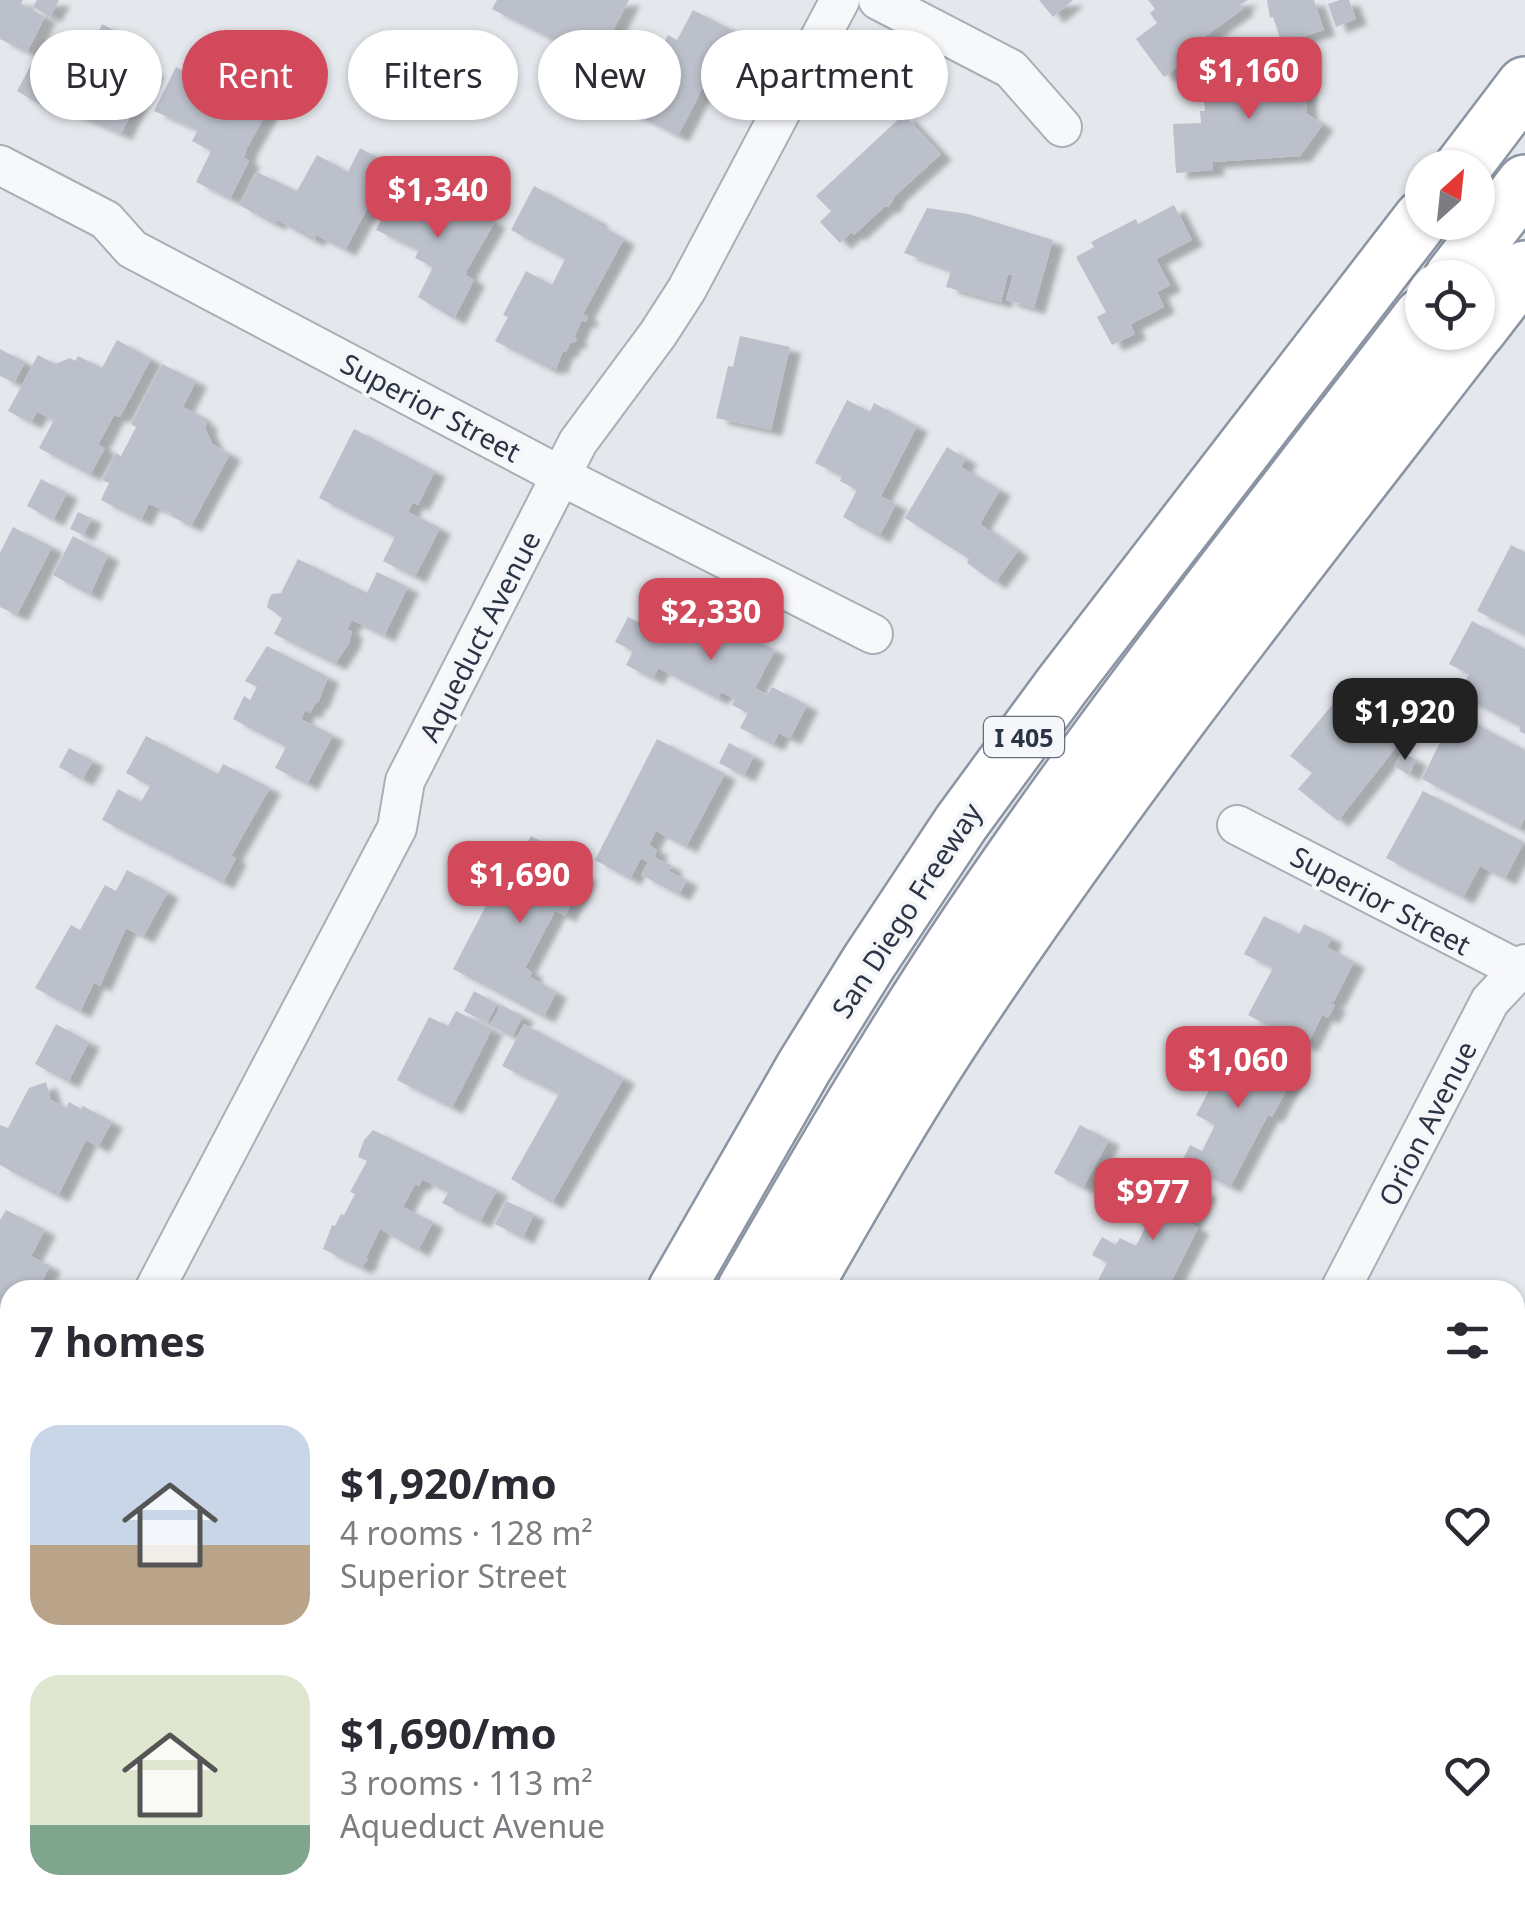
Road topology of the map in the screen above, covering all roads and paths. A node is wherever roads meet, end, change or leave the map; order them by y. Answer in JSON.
{"nodes":[{"id":1,"x":840,"y":0,"type":"edge"},
{"id":2,"x":878,"y":0,"type":"edge"},
{"id":3,"x":1525,"y":86,"type":"edge"},
{"id":4,"x":1062,"y":127,"type":"dead end"},
{"id":5,"x":1525,"y":146,"type":"edge"},
{"id":6,"x":1476,"y":150,"type":"edge"},
{"id":7,"x":0,"y":164,"type":"edge"},
{"id":8,"x":1525,"y":183,"type":"edge"},
{"id":9,"x":1495,"y":185,"type":"edge"},
{"id":10,"x":1405,"y":240,"type":"edge"},
{"id":11,"x":1466,"y":260,"type":"edge"},
{"id":12,"x":1525,"y":269,"type":"edge"},
{"id":13,"x":1405,"y":301,"type":"edge"},
{"id":14,"x":1495,"y":308,"type":"edge"},
{"id":15,"x":1405,"y":338,"type":"edge"},
{"id":16,"x":1462,"y":350,"type":"edge"},
{"id":17,"x":561,"y":476,"type":"junction"},
{"id":18,"x":873,"y":634,"type":"dead end"},
{"id":19,"x":1237,"y":824,"type":"dead end"},
{"id":20,"x":1523,"y":969,"type":"edge"},
{"id":21,"x":159,"y":1280,"type":"edge"},
{"id":22,"x":682,"y":1280,"type":"edge"},
{"id":23,"x":721,"y":1280,"type":"edge"},
{"id":24,"x":751,"y":1280,"type":"edge"},
{"id":25,"x":808,"y":1280,"type":"edge"},
{"id":26,"x":1345,"y":1280,"type":"edge"}],
"edges":[{"from":1,"to":17,"type":"street","name":"Aqueduct Avenue"},
{"from":2,"to":4,"type":"street"},
{"from":3,"to":6,"type":"highway"},
{"from":5,"to":9,"type":"highway"},
{"from":7,"to":17,"type":"street","name":"Superior Street"},
{"from":8,"to":11,"type":"highway"},
{"from":10,"to":22,"type":"highway","name":"San Diego Freeway","number":"I 405"},
{"from":12,"to":14,"type":"highway"},
{"from":13,"to":23,"type":"highway"},
{"from":15,"to":24,"type":"highway"},
{"from":16,"to":25,"type":"highway"},
{"from":17,"to":18,"type":"street","name":"Superior Street"},
{"from":17,"to":21,"type":"street","name":"Aqueduct Avenue"},
{"from":19,"to":20,"type":"street","name":"Superior Street"},
{"from":20,"to":26,"type":"street","name":"Orion Avenue"}]}
